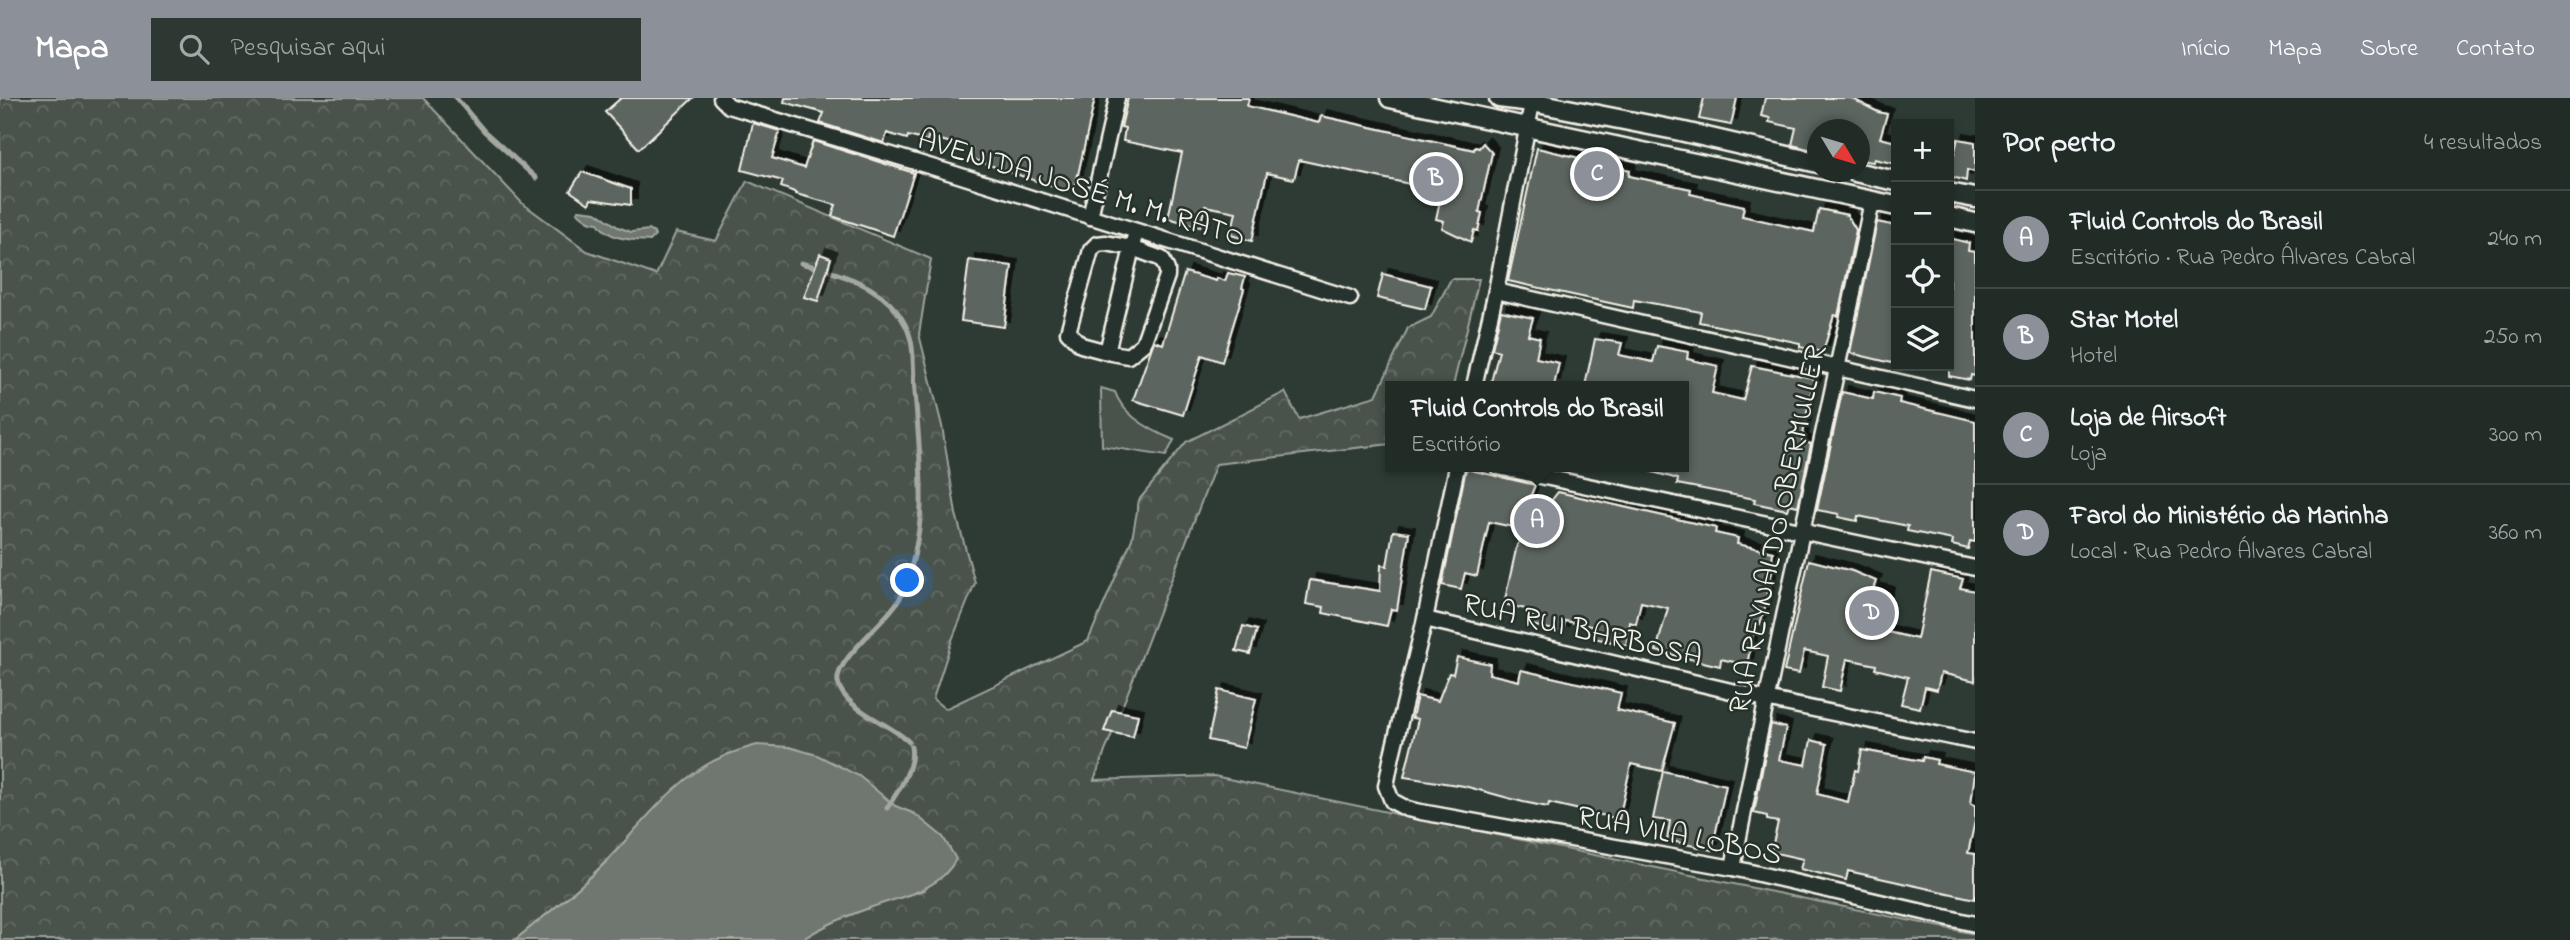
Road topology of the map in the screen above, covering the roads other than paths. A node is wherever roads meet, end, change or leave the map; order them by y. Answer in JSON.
{"nodes":[{"id":1,"x":721,"y":98,"type":"edge"},
{"id":2,"x":1117,"y":98,"type":"edge"},
{"id":3,"x":1390,"y":98,"type":"edge"},
{"id":4,"x":1518,"y":99,"type":"edge"},
{"id":5,"x":1489,"y":119,"type":"junction"},
{"id":6,"x":1528,"y":127,"type":"junction"},
{"id":7,"x":1807,"y":160,"type":"edge"},
{"id":8,"x":1870,"y":175,"type":"edge"},
{"id":9,"x":1891,"y":180,"type":"edge"},
{"id":10,"x":1954,"y":194,"type":"edge"},
{"id":11,"x":1975,"y":198,"type":"edge"},
{"id":12,"x":1872,"y":201,"type":"junction"},
{"id":13,"x":1891,"y":205,"type":"edge"},
{"id":14,"x":1090,"y":217,"type":"junction"},
{"id":15,"x":1954,"y":219,"type":"edge"},
{"id":16,"x":1975,"y":223,"type":"edge"},
{"id":17,"x":1136,"y":231,"type":"junction"},
{"id":18,"x":1132,"y":248,"type":"junction"},
{"id":19,"x":1496,"y":291,"type":"junction"},
{"id":20,"x":1350,"y":298,"type":"dead end"},
{"id":21,"x":1107,"y":352,"type":"junction"},
{"id":22,"x":1838,"y":370,"type":"junction"},
{"id":23,"x":1475,"y":381,"type":"edge"},
{"id":24,"x":1975,"y":399,"type":"edge"},
{"id":25,"x":1456,"y":472,"type":"edge"},
{"id":26,"x":1522,"y":472,"type":"edge"},
{"id":27,"x":1801,"y":531,"type":"junction"},
{"id":28,"x":1975,"y":568,"type":"edge"},
{"id":29,"x":1425,"y":619,"type":"junction"},
{"id":30,"x":1765,"y":699,"type":"junction"},
{"id":31,"x":1975,"y":742,"type":"edge"},
{"id":32,"x":1733,"y":869,"type":"junction"},
{"id":33,"x":1975,"y":924,"type":"edge"}],
"edges":[{"from":1,"to":14,"type":"street","name":"AVENIDA JOSÉ M. M. RATO"},
{"from":2,"to":14,"type":"street"},
{"from":3,"to":5,"type":"street"},
{"from":4,"to":5,"type":"street"},
{"from":4,"to":6,"type":"street"},
{"from":4,"to":7,"type":"street"},
{"from":5,"to":6,"type":"street"},
{"from":6,"to":12,"type":"street"},
{"from":6,"to":19,"type":"street"},
{"from":8,"to":9,"type":"street"},
{"from":10,"to":11,"type":"street"},
{"from":12,"to":13,"type":"street"},
{"from":12,"to":22,"type":"street","name":"RUA REYNALDO OBERMULLER"},
{"from":14,"to":17,"type":"street","name":"AVENIDA JOSÉ M. M. RATO"},
{"from":15,"to":16,"type":"street"},
{"from":17,"to":18,"type":"street"},
{"from":17,"to":20,"type":"street","name":"AVENIDA JOSÉ M. M. RATO"},
{"from":18,"to":21,"type":"street"},
{"from":18,"to":21,"type":"street"},
{"from":18,"to":21,"type":"street"},
{"from":19,"to":22,"type":"street"},
{"from":19,"to":23,"type":"street"},
{"from":22,"to":24,"type":"street"},
{"from":22,"to":27,"type":"street","name":"RUA REYNALDO OBERMULLER"},
{"from":25,"to":29,"type":"street"},
{"from":26,"to":27,"type":"street"},
{"from":27,"to":28,"type":"street"},
{"from":27,"to":30,"type":"street","name":"RUA REYNALDO OBERMULLER"},
{"from":29,"to":30,"type":"street","name":"RUA RUI BARBOSA"},
{"from":29,"to":32,"type":"street","name":"RUA VILA LOBOS"},
{"from":30,"to":31,"type":"street","name":"RUA RUI BARBOSA"},
{"from":30,"to":32,"type":"street","name":"RUA REYNALDO OBERMULLER"},
{"from":32,"to":33,"type":"street","name":"RUA VILA LOBOS"}]}
